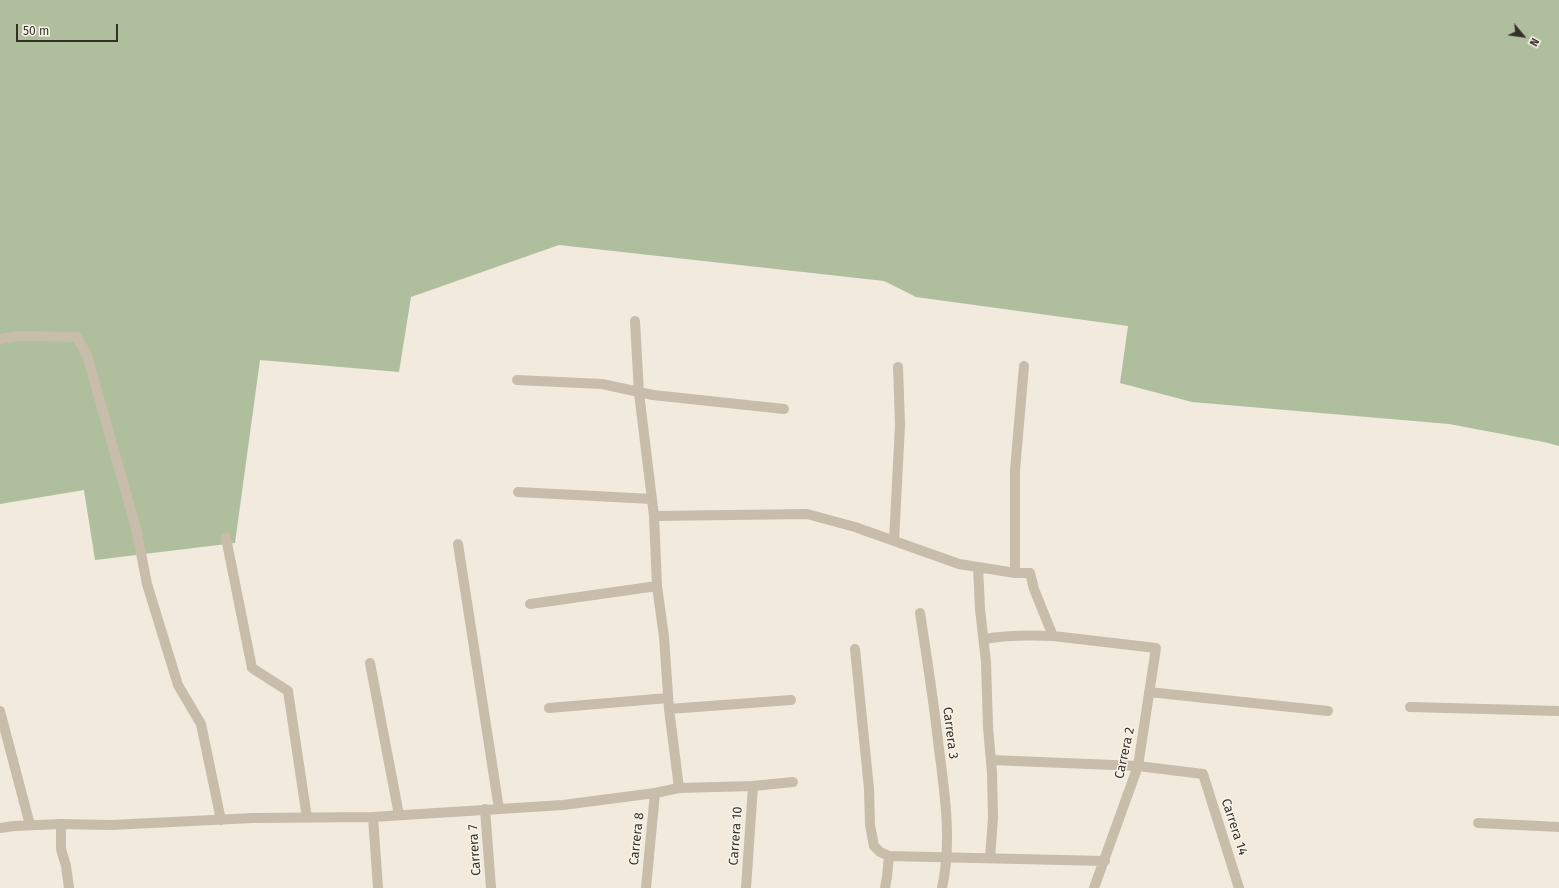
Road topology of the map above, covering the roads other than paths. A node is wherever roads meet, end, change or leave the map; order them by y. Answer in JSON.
{"nodes":[{"id":1,"x":635,"y":321,"type":"dead end"},
{"id":2,"x":0,"y":339,"type":"edge"},
{"id":3,"x":898,"y":366,"type":"dead end"},
{"id":4,"x":1024,"y":366,"type":"dead end"},
{"id":5,"x":517,"y":380,"type":"dead end"},
{"id":6,"x":639,"y":393,"type":"junction"},
{"id":7,"x":784,"y":409,"type":"dead end"},
{"id":8,"x":518,"y":492,"type":"dead end"},
{"id":9,"x":652,"y":499,"type":"junction"},
{"id":10,"x":654,"y":516,"type":"junction"},
{"id":11,"x":226,"y":538,"type":"dead end"},
{"id":12,"x":894,"y":541,"type":"junction"},
{"id":13,"x":458,"y":544,"type":"dead end"},
{"id":14,"x":978,"y":567,"type":"junction"},
{"id":15,"x":1015,"y":572,"type":"junction"},
{"id":16,"x":657,"y":586,"type":"junction"},
{"id":17,"x":530,"y":604,"type":"dead end"},
{"id":18,"x":920,"y":613,"type":"dead end"},
{"id":19,"x":1053,"y":636,"type":"junction"},
{"id":20,"x":984,"y":639,"type":"junction"},
{"id":21,"x":855,"y":649,"type":"dead end"},
{"id":22,"x":370,"y":663,"type":"dead end"},
{"id":23,"x":1149,"y":692,"type":"junction"},
{"id":24,"x":668,"y":698,"type":"junction"},
{"id":25,"x":791,"y":700,"type":"dead end"},
{"id":26,"x":1410,"y":707,"type":"dead end"},
{"id":27,"x":548,"y":708,"type":"dead end"},
{"id":28,"x":669,"y":709,"type":"junction"},
{"id":29,"x":0,"y":711,"type":"edge"},
{"id":30,"x":1328,"y":711,"type":"dead end"},
{"id":31,"x":1559,"y":711,"type":"edge"},
{"id":32,"x":991,"y":760,"type":"junction"},
{"id":33,"x":1138,"y":766,"type":"junction"},
{"id":34,"x":793,"y":782,"type":"dead end"},
{"id":35,"x":753,"y":786,"type":"junction"},
{"id":36,"x":679,"y":788,"type":"junction"},
{"id":37,"x":655,"y":793,"type":"junction"},
{"id":38,"x":485,"y":809,"type":"junction"},
{"id":39,"x":499,"y":809,"type":"junction"},
{"id":40,"x":399,"y":815,"type":"junction"},
{"id":41,"x":373,"y":817,"type":"junction"},
{"id":42,"x":307,"y":818,"type":"junction"},
{"id":43,"x":221,"y":820,"type":"junction"},
{"id":44,"x":1478,"y":823,"type":"dead end"},
{"id":45,"x":61,"y":824,"type":"junction"},
{"id":46,"x":30,"y":825,"type":"junction"},
{"id":47,"x":1559,"y":827,"type":"edge"},
{"id":48,"x":0,"y":828,"type":"edge"},
{"id":49,"x":889,"y":856,"type":"junction"},
{"id":50,"x":946,"y":858,"type":"junction"},
{"id":51,"x":990,"y":858,"type":"junction"},
{"id":52,"x":1105,"y":861,"type":"junction"},
{"id":53,"x":69,"y":888,"type":"edge"},
{"id":54,"x":378,"y":888,"type":"edge"},
{"id":55,"x":491,"y":888,"type":"edge"},
{"id":56,"x":646,"y":888,"type":"edge"},
{"id":57,"x":746,"y":888,"type":"edge"},
{"id":58,"x":885,"y":888,"type":"edge"},
{"id":59,"x":942,"y":888,"type":"edge"},
{"id":60,"x":1094,"y":888,"type":"edge"},
{"id":61,"x":1239,"y":888,"type":"edge"}],
"edges":[{"from":1,"to":6,"type":"street"},
{"from":2,"to":43,"type":"street"},
{"from":3,"to":12,"type":"street"},
{"from":4,"to":15,"type":"street"},
{"from":5,"to":6,"type":"street"},
{"from":6,"to":7,"type":"street"},
{"from":6,"to":9,"type":"street"},
{"from":8,"to":9,"type":"street"},
{"from":9,"to":10,"type":"street"},
{"from":10,"to":12,"type":"street"},
{"from":10,"to":16,"type":"street"},
{"from":11,"to":42,"type":"street"},
{"from":12,"to":14,"type":"street"},
{"from":13,"to":39,"type":"street"},
{"from":14,"to":15,"type":"street"},
{"from":14,"to":20,"type":"street"},
{"from":15,"to":19,"type":"street"},
{"from":16,"to":17,"type":"street"},
{"from":16,"to":24,"type":"street"},
{"from":18,"to":50,"type":"street","name":"Carrera 3"},
{"from":19,"to":20,"type":"street"},
{"from":19,"to":23,"type":"street","name":"Carrera 2"},
{"from":20,"to":32,"type":"street"},
{"from":21,"to":49,"type":"street"},
{"from":22,"to":40,"type":"street"},
{"from":23,"to":30,"type":"street"},
{"from":23,"to":33,"type":"street","name":"Carrera 2"},
{"from":24,"to":27,"type":"street"},
{"from":24,"to":28,"type":"street"},
{"from":25,"to":28,"type":"street"},
{"from":26,"to":31,"type":"street"},
{"from":28,"to":36,"type":"street"},
{"from":29,"to":46,"type":"street"},
{"from":32,"to":33,"type":"street"},
{"from":32,"to":51,"type":"street"},
{"from":33,"to":52,"type":"street","name":"Carrera 2"},
{"from":33,"to":61,"type":"street","name":"Carrera 14"},
{"from":34,"to":35,"type":"street"},
{"from":35,"to":36,"type":"street"},
{"from":35,"to":57,"type":"street","name":"Carrera 10"},
{"from":36,"to":37,"type":"street"},
{"from":37,"to":39,"type":"street"},
{"from":37,"to":56,"type":"street","name":"Carrera 8"},
{"from":38,"to":39,"type":"street"},
{"from":38,"to":40,"type":"street"},
{"from":38,"to":55,"type":"street","name":"Carrera 7"},
{"from":40,"to":41,"type":"street"},
{"from":41,"to":42,"type":"street"},
{"from":41,"to":54,"type":"street"},
{"from":42,"to":43,"type":"street"},
{"from":43,"to":45,"type":"street"},
{"from":44,"to":47,"type":"street"},
{"from":45,"to":46,"type":"street"},
{"from":45,"to":53,"type":"street"},
{"from":46,"to":48,"type":"street"},
{"from":49,"to":50,"type":"street"},
{"from":49,"to":58,"type":"street"},
{"from":50,"to":51,"type":"street"},
{"from":50,"to":59,"type":"street","name":"Carrera 3"},
{"from":51,"to":52,"type":"street"},
{"from":52,"to":60,"type":"street","name":"Carrera 2"}]}
